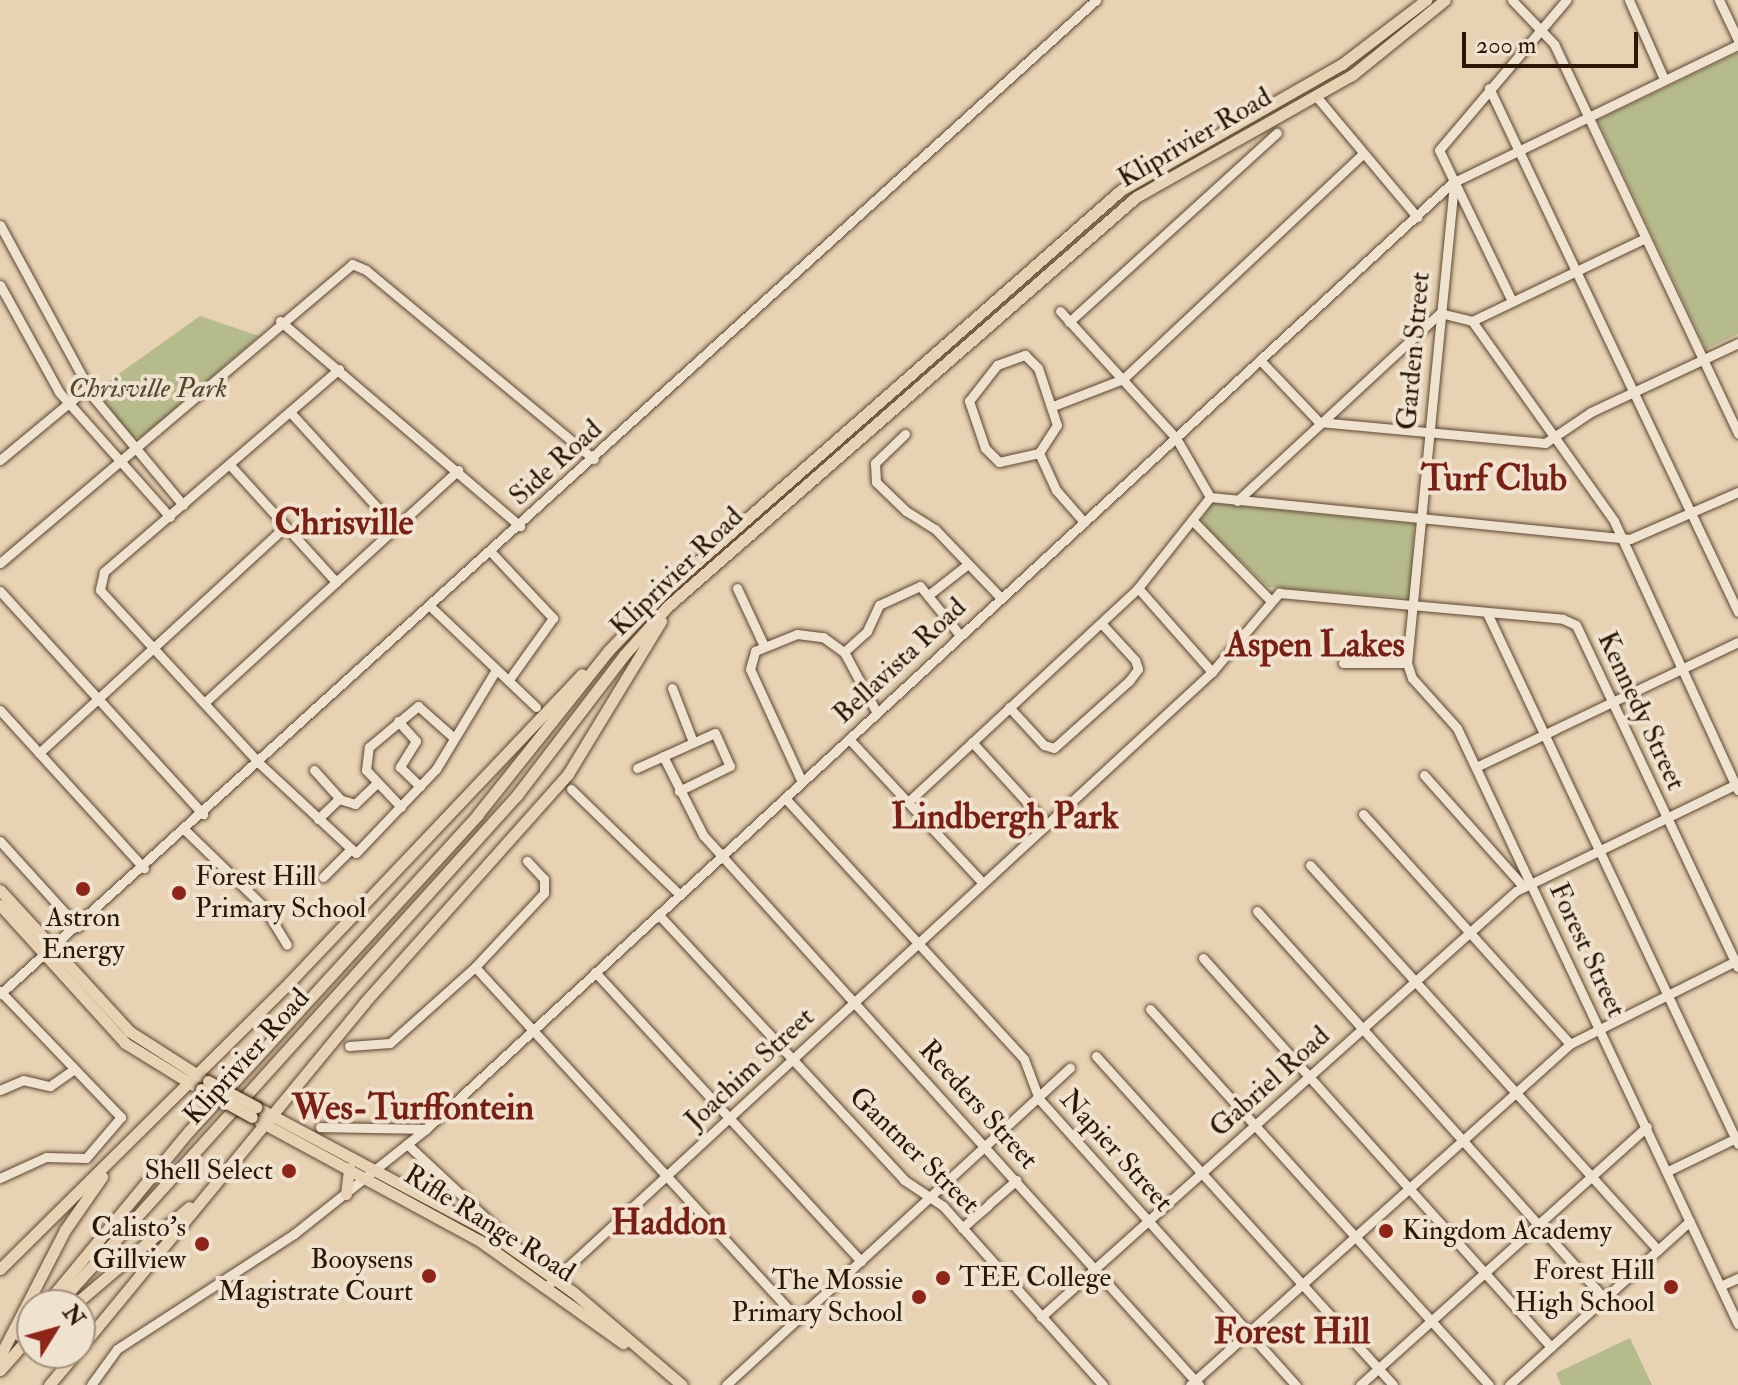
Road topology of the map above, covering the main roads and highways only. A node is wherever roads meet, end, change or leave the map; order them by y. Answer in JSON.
{"nodes":[{"id":1,"x":1426,"y":0,"type":"edge"},
{"id":2,"x":1445,"y":0,"type":"edge"},
{"id":3,"x":668,"y":606,"type":"junction"},
{"id":4,"x":609,"y":650,"type":"junction"},
{"id":5,"x":0,"y":890,"type":"edge"},
{"id":6,"x":0,"y":905,"type":"edge"},
{"id":7,"x":48,"y":952,"type":"junction"},
{"id":8,"x":76,"y":981,"type":"junction"},
{"id":9,"x":167,"y":1072,"type":"junction"},
{"id":10,"x":199,"y":1082,"type":"junction"},
{"id":11,"x":290,"y":1092,"type":"junction"},
{"id":12,"x":159,"y":1113,"type":"junction"},
{"id":13,"x":268,"y":1119,"type":"junction"},
{"id":14,"x":296,"y":1127,"type":"junction"},
{"id":15,"x":123,"y":1148,"type":"junction"},
{"id":16,"x":349,"y":1168,"type":"junction"},
{"id":17,"x":211,"y":1189,"type":"junction"},
{"id":18,"x":346,"y":1194,"type":"road end"},
{"id":19,"x":0,"y":1269,"type":"edge"},
{"id":20,"x":551,"y":1282,"type":"junction"},
{"id":21,"x":58,"y":1289,"type":"edge"},
{"id":22,"x":71,"y":1289,"type":"edge"},
{"id":23,"x":93,"y":1289,"type":"edge"},
{"id":24,"x":96,"y":1329,"type":"edge"},
{"id":25,"x":16,"y":1342,"type":"edge"},
{"id":26,"x":16,"y":1348,"type":"edge"},
{"id":27,"x":1,"y":1362,"type":"edge"},
{"id":28,"x":62,"y":1369,"type":"edge"},
{"id":29,"x":49,"y":1385,"type":"edge"},
{"id":30,"x":675,"y":1385,"type":"edge"},
{"id":31,"x":682,"y":1385,"type":"edge"}],
"edges":[{"from":1,"to":4,"type":"main road","name":"Kliprivier Road"},
{"from":2,"to":3,"type":"main road","name":"Kliprivier Road"},
{"from":3,"to":11,"type":"main road"},
{"from":3,"to":22,"type":"main road","name":"Kliprivier Road"},
{"from":4,"to":10,"type":"main road"},
{"from":4,"to":21,"type":"main road","name":"Kliprivier Road"},
{"from":5,"to":7,"type":"main road"},
{"from":6,"to":7,"type":"main road"},
{"from":7,"to":8,"type":"main road"},
{"from":8,"to":9,"type":"main road"},
{"from":8,"to":10,"type":"main road"},
{"from":9,"to":10,"type":"main road"},
{"from":9,"to":12,"type":"main road"},
{"from":10,"to":12,"type":"main road"},
{"from":10,"to":13,"type":"main road","bridge":true},
{"from":11,"to":13,"type":"main road"},
{"from":11,"to":14,"type":"main road"},
{"from":12,"to":15,"type":"main road"},
{"from":13,"to":14,"type":"main road","name":"Rifle Range Road"},
{"from":13,"to":16,"type":"main road","name":"Rifle Range Road"},
{"from":13,"to":17,"type":"main road"},
{"from":14,"to":20,"type":"main road","name":"Rifle Range Road"},
{"from":15,"to":19,"type":"main road"},
{"from":15,"to":27,"type":"main road"},
{"from":16,"to":18,"type":"main road"},
{"from":16,"to":20,"type":"main road","name":"Rifle Range Road"},
{"from":17,"to":23,"type":"main road"},
{"from":17,"to":24,"type":"main road"},
{"from":20,"to":30,"type":"main road","name":"Rifle Range Road"},
{"from":20,"to":31,"type":"main road","name":"Rifle Range Road"},
{"from":25,"to":27,"type":"main road"},
{"from":26,"to":27,"type":"main road"},
{"from":28,"to":29,"type":"main road"}]}
